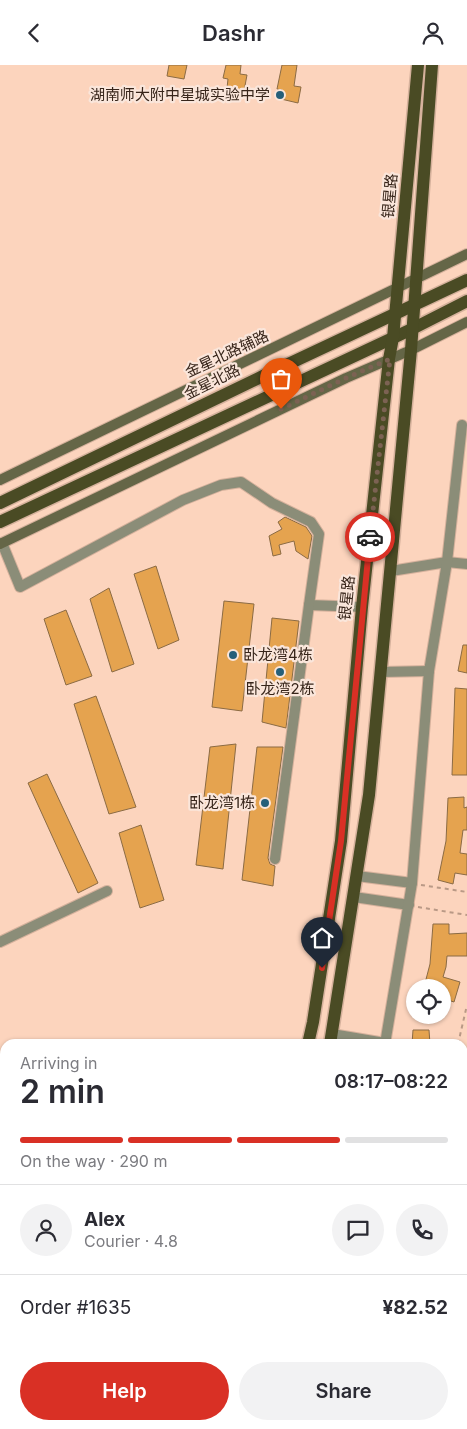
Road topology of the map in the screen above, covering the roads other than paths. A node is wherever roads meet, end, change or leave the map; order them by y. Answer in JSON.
{"nodes":[{"id":1,"x":418,"y":65,"type":"edge"},
{"id":2,"x":432,"y":65,"type":"edge"},
{"id":3,"x":467,"y":254,"type":"edge"},
{"id":4,"x":416,"y":278,"type":"junction"},
{"id":5,"x":467,"y":280,"type":"edge"},
{"id":6,"x":397,"y":287,"type":"junction"},
{"id":7,"x":467,"y":301,"type":"edge"},
{"id":8,"x":414,"y":305,"type":"junction"},
{"id":9,"x":395,"y":315,"type":"junction"},
{"id":10,"x":467,"y":321,"type":"edge"},
{"id":11,"x":412,"y":329,"type":"junction"},
{"id":12,"x":393,"y":337,"type":"junction"},
{"id":13,"x":411,"y":350,"type":"junction"},
{"id":14,"x":390,"y":359,"type":"junction"},
{"id":15,"x":462,"y":425,"type":"dead end"},
{"id":16,"x":0,"y":480,"type":"edge"},
{"id":17,"x":0,"y":503,"type":"edge"},
{"id":18,"x":0,"y":522,"type":"edge"},
{"id":19,"x":1,"y":544,"type":"edge"},
{"id":20,"x":447,"y":562,"type":"junction"},
{"id":21,"x":467,"y":564,"type":"edge"},
{"id":22,"x":391,"y":571,"type":"junction"},
{"id":23,"x":309,"y":605,"type":"junction"},
{"id":24,"x":362,"y":607,"type":"junction"},
{"id":25,"x":429,"y":671,"type":"junction"},
{"id":26,"x":381,"y":672,"type":"junction"},
{"id":27,"x":275,"y":859,"type":"dead end"},
{"id":28,"x":357,"y":876,"type":"junction"},
{"id":29,"x":412,"y":883,"type":"junction"},
{"id":30,"x":107,"y":891,"type":"dead end"},
{"id":31,"x":354,"y":897,"type":"junction"},
{"id":32,"x":408,"y":905,"type":"junction"},
{"id":33,"x":0,"y":942,"type":"edge"},
{"id":34,"x":309,"y":1039,"type":"edge"},
{"id":35,"x":331,"y":1039,"type":"edge"},
{"id":36,"x":386,"y":1039,"type":"edge"}],
"edges":[{"from":1,"to":6,"type":"main road","name":"银星路"},
{"from":2,"to":4,"type":"main road"},
{"from":3,"to":4,"type":"main road","name":"金星北路辅路"},
{"from":4,"to":6,"type":"main road","name":"金星北路辅路"},
{"from":4,"to":8,"type":"main road"},
{"from":5,"to":8,"type":"main road","name":"金星北路"},
{"from":6,"to":9,"type":"main road","name":"银星路"},
{"from":6,"to":16,"type":"main road","name":"金星北路辅路"},
{"from":7,"to":11,"type":"main road"},
{"from":8,"to":9,"type":"main road","name":"金星北路"},
{"from":8,"to":11,"type":"main road"},
{"from":9,"to":12,"type":"main road","name":"银星路"},
{"from":9,"to":17,"type":"main road","name":"金星北路"},
{"from":10,"to":13,"type":"main road"},
{"from":11,"to":12,"type":"main road"},
{"from":11,"to":13,"type":"main road"},
{"from":12,"to":14,"type":"main road","name":"银星路"},
{"from":12,"to":18,"type":"main road"},
{"from":13,"to":14,"type":"main road"},
{"from":13,"to":22,"type":"main road"},
{"from":14,"to":19,"type":"main road"},
{"from":14,"to":24,"type":"main road","name":"银星路"},
{"from":15,"to":20,"type":"street"},
{"from":19,"to":23,"type":"street"},
{"from":20,"to":21,"type":"street"},
{"from":20,"to":22,"type":"street"},
{"from":20,"to":25,"type":"street"},
{"from":22,"to":26,"type":"main road"},
{"from":23,"to":24,"type":"street"},
{"from":23,"to":27,"type":"street"},
{"from":24,"to":34,"type":"main road","name":"银星路"},
{"from":25,"to":26,"type":"street"},
{"from":25,"to":29,"type":"street"},
{"from":26,"to":28,"type":"main road"},
{"from":28,"to":29,"type":"street"},
{"from":28,"to":31,"type":"main road"},
{"from":29,"to":32,"type":"street"},
{"from":30,"to":33,"type":"street"},
{"from":31,"to":32,"type":"street"},
{"from":31,"to":35,"type":"main road"},
{"from":32,"to":36,"type":"street"}]}
